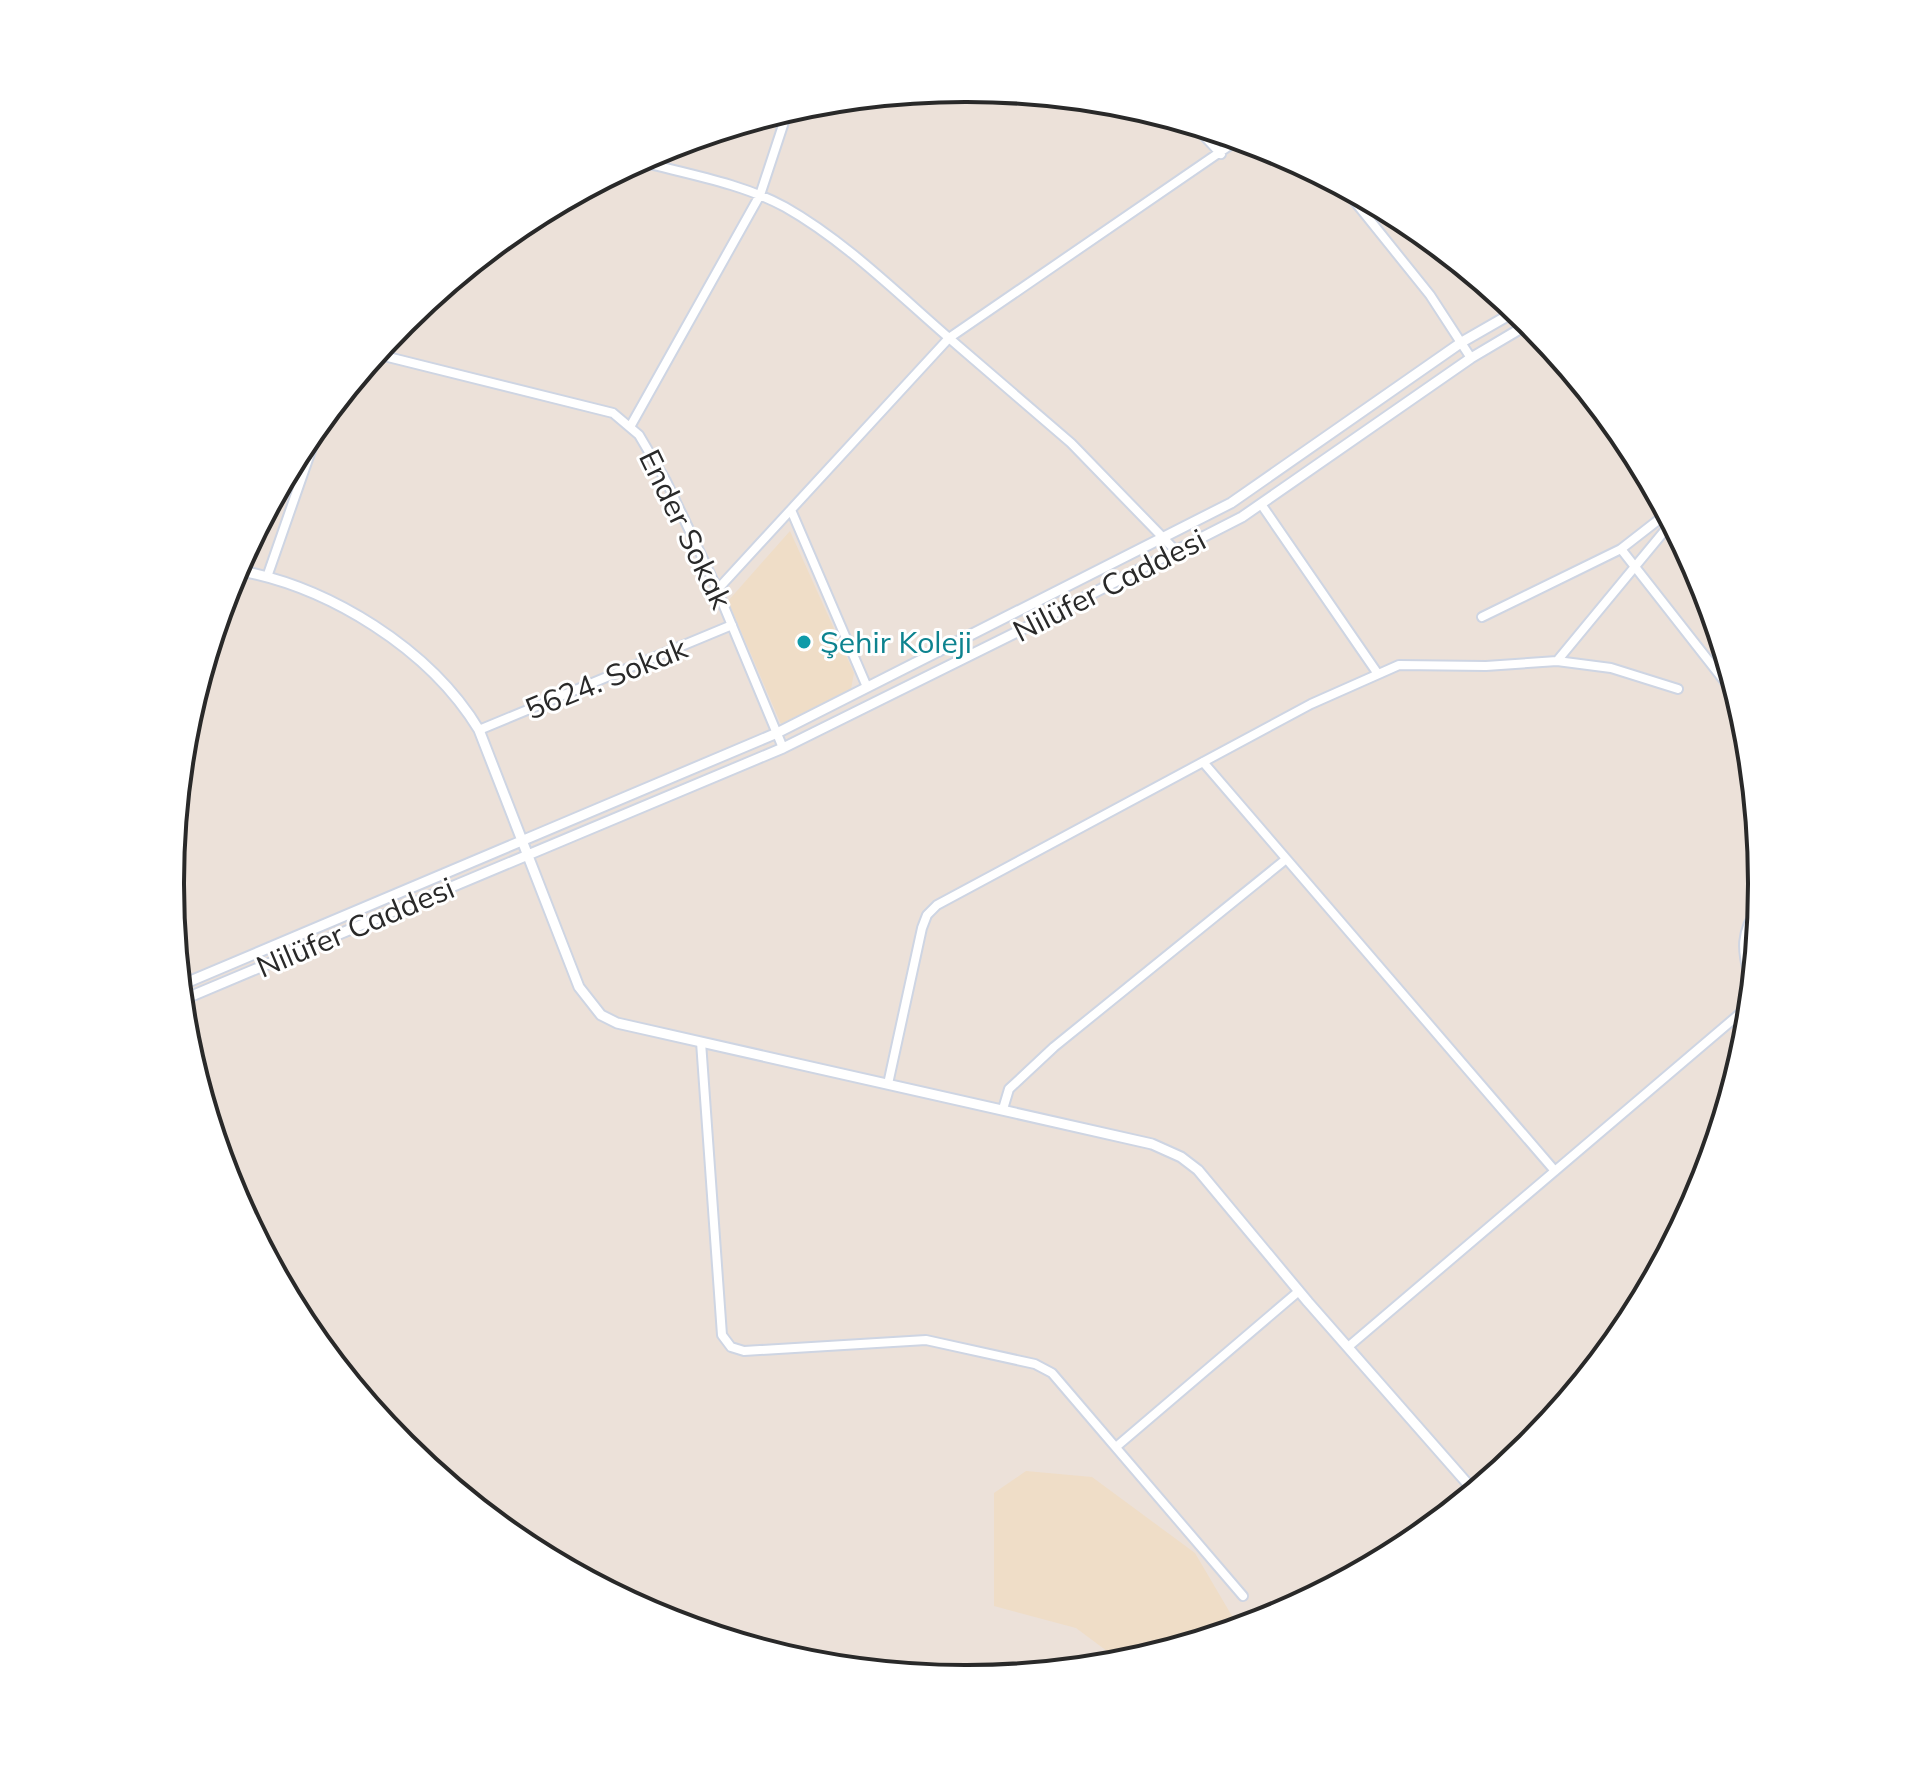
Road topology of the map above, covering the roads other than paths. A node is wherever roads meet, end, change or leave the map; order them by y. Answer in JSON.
{"nodes":[{"id":1,"x":783,"y":124,"type":"edge"},
{"id":2,"x":1208,"y":141,"type":"edge"},
{"id":3,"x":1229,"y":147,"type":"edge"},
{"id":4,"x":1221,"y":154,"type":"junction"},
{"id":5,"x":656,"y":166,"type":"edge"},
{"id":6,"x":760,"y":195,"type":"junction"},
{"id":7,"x":1366,"y":213,"type":"edge"},
{"id":8,"x":1369,"y":216,"type":"joint"},
{"id":9,"x":1504,"y":318,"type":"edge"},
{"id":10,"x":1518,"y":330,"type":"edge"},
{"id":11,"x":949,"y":338,"type":"junction"},
{"id":12,"x":1462,"y":342,"type":"junction"},
{"id":13,"x":388,"y":357,"type":"edge"},
{"id":14,"x":1471,"y":358,"type":"junction"},
{"id":15,"x":630,"y":427,"type":"junction"},
{"id":16,"x":306,"y":466,"type":"edge"},
{"id":17,"x":1261,"y":504,"type":"junction"},
{"id":18,"x":791,"y":510,"type":"junction"},
{"id":19,"x":1658,"y":520,"type":"edge"},
{"id":20,"x":1664,"y":532,"type":"edge"},
{"id":21,"x":1162,"y":536,"type":"junction"},
{"id":22,"x":1621,"y":549,"type":"junction"},
{"id":23,"x":1176,"y":551,"type":"junction"},
{"id":24,"x":1634,"y":570,"type":"junction"},
{"id":25,"x":249,"y":573,"type":"edge"},
{"id":26,"x":267,"y":577,"type":"junction"},
{"id":27,"x":717,"y":590,"type":"junction"},
{"id":28,"x":1482,"y":617,"type":"dead end"},
{"id":29,"x":732,"y":625,"type":"junction"},
{"id":30,"x":1557,"y":661,"type":"junction"},
{"id":31,"x":1378,"y":674,"type":"junction"},
{"id":32,"x":1719,"y":675,"type":"edge"},
{"id":33,"x":867,"y":687,"type":"junction"},
{"id":34,"x":1678,"y":689,"type":"dead end"},
{"id":35,"x":479,"y":730,"type":"junction"},
{"id":36,"x":777,"y":733,"type":"junction"},
{"id":37,"x":783,"y":748,"type":"junction"},
{"id":38,"x":1203,"y":762,"type":"junction"},
{"id":39,"x":523,"y":841,"type":"junction"},
{"id":40,"x":527,"y":854,"type":"junction"},
{"id":41,"x":1285,"y":860,"type":"junction"},
{"id":42,"x":1746,"y":924,"type":"edge"},
{"id":43,"x":1744,"y":955,"type":"edge"},
{"id":44,"x":191,"y":981,"type":"edge"},
{"id":45,"x":193,"y":995,"type":"edge"},
{"id":46,"x":1735,"y":1017,"type":"edge"},
{"id":47,"x":701,"y":1042,"type":"junction"},
{"id":48,"x":888,"y":1084,"type":"junction"},
{"id":49,"x":1003,"y":1109,"type":"junction"},
{"id":50,"x":1555,"y":1171,"type":"junction"},
{"id":51,"x":1299,"y":1291,"type":"junction"},
{"id":52,"x":1348,"y":1347,"type":"junction"},
{"id":53,"x":1116,"y":1447,"type":"junction"},
{"id":54,"x":1467,"y":1483,"type":"edge"},
{"id":55,"x":1243,"y":1596,"type":"dead end"}],
"edges":[{"from":1,"to":6,"type":"street"},
{"from":2,"to":4,"type":"street"},
{"from":3,"to":4,"type":"street"},
{"from":4,"to":11,"type":"street"},
{"from":5,"to":6,"type":"street"},
{"from":6,"to":11,"type":"street"},
{"from":6,"to":15,"type":"street"},
{"from":7,"to":8,"type":"street"},
{"from":8,"to":12,"type":"street"},
{"from":9,"to":12,"type":"street"},
{"from":10,"to":14,"type":"street","name":"Nilüfer Caddesi"},
{"from":11,"to":18,"type":"street"},
{"from":11,"to":21,"type":"street"},
{"from":12,"to":14,"type":"street"},
{"from":12,"to":21,"type":"street"},
{"from":13,"to":15,"type":"street","name":"Ender Sokak"},
{"from":14,"to":17,"type":"street","name":"Nilüfer Caddesi"},
{"from":15,"to":27,"type":"street","name":"Ender Sokak"},
{"from":16,"to":26,"type":"street"},
{"from":17,"to":23,"type":"street","name":"Nilüfer Caddesi"},
{"from":17,"to":31,"type":"street"},
{"from":18,"to":27,"type":"street"},
{"from":18,"to":33,"type":"street"},
{"from":19,"to":22,"type":"street"},
{"from":20,"to":24,"type":"street"},
{"from":21,"to":23,"type":"street"},
{"from":21,"to":33,"type":"street"},
{"from":22,"to":24,"type":"street"},
{"from":22,"to":28,"type":"street"},
{"from":23,"to":37,"type":"street","name":"Nilüfer Caddesi"},
{"from":24,"to":30,"type":"street"},
{"from":24,"to":32,"type":"street"},
{"from":25,"to":26,"type":"street"},
{"from":26,"to":35,"type":"street"},
{"from":27,"to":29,"type":"street","name":"Ender Sokak"},
{"from":29,"to":35,"type":"street","name":"5624. Sokak"},
{"from":29,"to":36,"type":"street","name":"Ender Sokak"},
{"from":30,"to":31,"type":"street"},
{"from":30,"to":34,"type":"street"},
{"from":31,"to":38,"type":"street"},
{"from":33,"to":36,"type":"street"},
{"from":35,"to":39,"type":"street"},
{"from":36,"to":37,"type":"street","name":"Ender Sokak"},
{"from":36,"to":39,"type":"street"},
{"from":37,"to":40,"type":"street","name":"Nilüfer Caddesi"},
{"from":38,"to":41,"type":"street"},
{"from":38,"to":48,"type":"street"},
{"from":39,"to":40,"type":"street"},
{"from":39,"to":44,"type":"street"},
{"from":40,"to":45,"type":"street","name":"Nilüfer Caddesi"},
{"from":40,"to":47,"type":"street"},
{"from":41,"to":49,"type":"street"},
{"from":41,"to":50,"type":"street"},
{"from":42,"to":43,"type":"street"},
{"from":46,"to":50,"type":"street"},
{"from":47,"to":48,"type":"street"},
{"from":47,"to":53,"type":"street"},
{"from":48,"to":49,"type":"street"},
{"from":49,"to":51,"type":"street"},
{"from":50,"to":52,"type":"street"},
{"from":51,"to":52,"type":"street"},
{"from":51,"to":53,"type":"street"},
{"from":52,"to":54,"type":"street"},
{"from":53,"to":55,"type":"street"}]}
